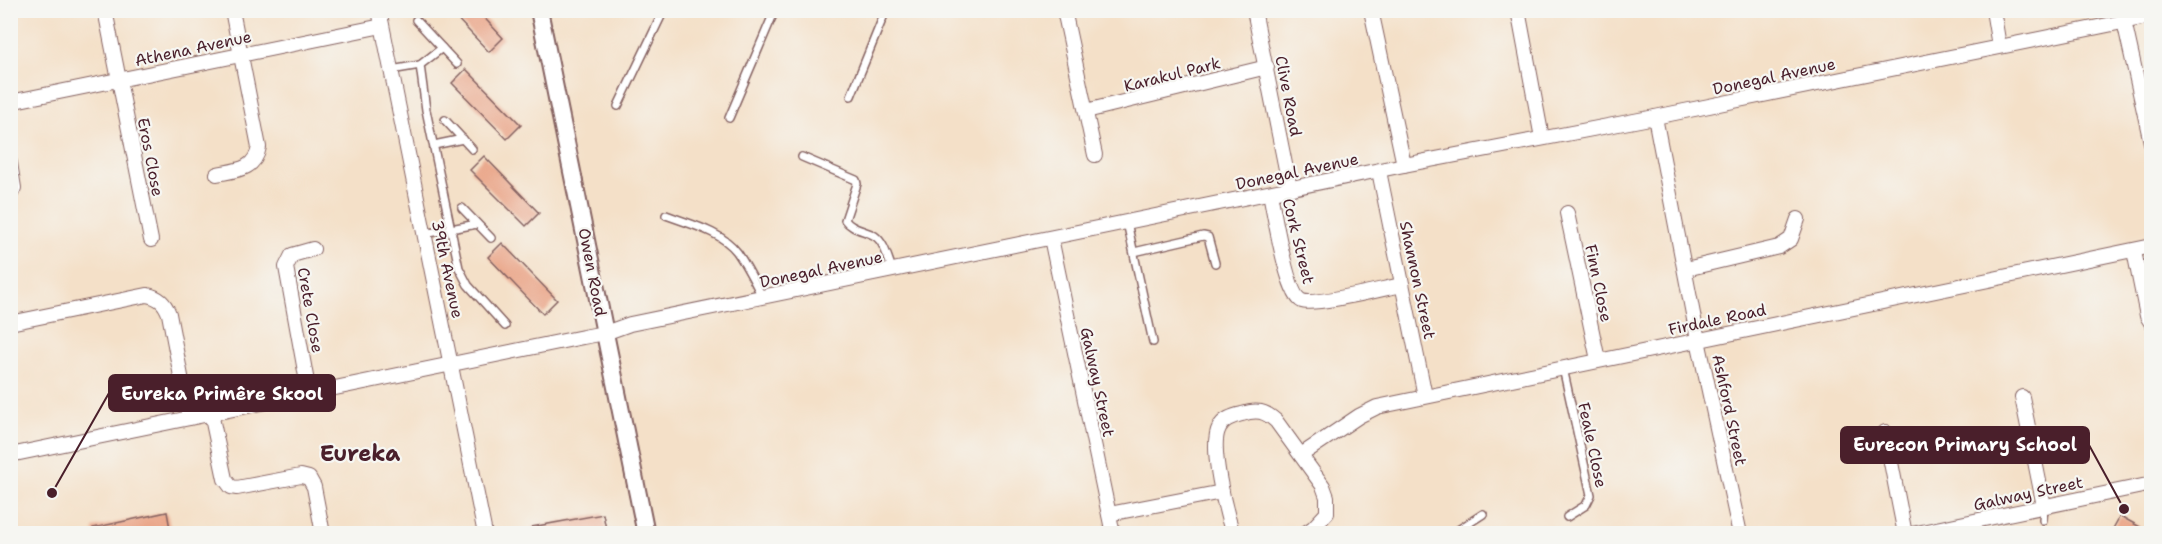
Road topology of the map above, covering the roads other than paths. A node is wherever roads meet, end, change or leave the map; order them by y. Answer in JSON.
{"nodes":[{"id":1,"x":105,"y":10,"type":"edge"},
{"id":2,"x":232,"y":10,"type":"edge"},
{"id":3,"x":379,"y":10,"type":"edge"},
{"id":4,"x":539,"y":10,"type":"edge"},
{"id":5,"x":664,"y":10,"type":"edge"},
{"id":6,"x":775,"y":10,"type":"edge"},
{"id":7,"x":886,"y":10,"type":"edge"},
{"id":8,"x":1064,"y":10,"type":"edge"},
{"id":9,"x":1254,"y":10,"type":"edge"},
{"id":10,"x":1371,"y":10,"type":"edge"},
{"id":11,"x":1518,"y":10,"type":"edge"},
{"id":12,"x":1993,"y":10,"type":"edge"},
{"id":13,"x":2151,"y":16,"type":"edge"},
{"id":14,"x":416,"y":20,"type":"dead end"},
{"id":15,"x":2124,"y":21,"type":"junction"},
{"id":16,"x":382,"y":26,"type":"junction"},
{"id":17,"x":2000,"y":46,"type":"junction"},
{"id":18,"x":442,"y":48,"type":"junction"},
{"id":19,"x":241,"y":55,"type":"junction"},
{"id":20,"x":457,"y":64,"type":"dead end"},
{"id":21,"x":420,"y":65,"type":"junction"},
{"id":22,"x":1267,"y":67,"type":"junction"},
{"id":23,"x":391,"y":70,"type":"junction"},
{"id":24,"x":119,"y":80,"type":"junction"},
{"id":25,"x":851,"y":96,"type":"dead end"},
{"id":26,"x":10,"y":102,"type":"edge"},
{"id":27,"x":618,"y":106,"type":"dead end"},
{"id":28,"x":1086,"y":111,"type":"junction"},
{"id":29,"x":1655,"y":117,"type":"junction"},
{"id":30,"x":729,"y":118,"type":"dead end"},
{"id":31,"x":445,"y":120,"type":"dead end"},
{"id":32,"x":1542,"y":138,"type":"junction"},
{"id":33,"x":463,"y":139,"type":"junction"},
{"id":34,"x":434,"y":145,"type":"junction"},
{"id":35,"x":2151,"y":147,"type":"edge"},
{"id":36,"x":472,"y":149,"type":"dead end"},
{"id":37,"x":1095,"y":155,"type":"dead end"},
{"id":38,"x":802,"y":157,"type":"dead end"},
{"id":39,"x":10,"y":163,"type":"edge"},
{"id":40,"x":1404,"y":165,"type":"junction"},
{"id":41,"x":1379,"y":171,"type":"junction"},
{"id":42,"x":217,"y":174,"type":"dead end"},
{"id":43,"x":1290,"y":189,"type":"junction"},
{"id":44,"x":1270,"y":193,"type":"junction"},
{"id":45,"x":10,"y":195,"type":"edge"},
{"id":46,"x":462,"y":208,"type":"dead end"},
{"id":47,"x":1567,"y":213,"type":"dead end"},
{"id":48,"x":666,"y":215,"type":"dead end"},
{"id":49,"x":1798,"y":219,"type":"dead end"},
{"id":50,"x":1127,"y":222,"type":"junction"},
{"id":51,"x":477,"y":224,"type":"junction"},
{"id":52,"x":451,"y":229,"type":"junction"},
{"id":53,"x":424,"y":234,"type":"junction"},
{"id":54,"x":491,"y":238,"type":"dead end"},
{"id":55,"x":1051,"y":238,"type":"junction"},
{"id":56,"x":151,"y":240,"type":"dead end"},
{"id":57,"x":2151,"y":246,"type":"edge"},
{"id":58,"x":313,"y":249,"type":"dead end"},
{"id":59,"x":2134,"y":251,"type":"junction"},
{"id":60,"x":1134,"y":252,"type":"junction"},
{"id":61,"x":1215,"y":262,"type":"dead end"},
{"id":62,"x":1686,"y":269,"type":"junction"},
{"id":63,"x":893,"y":271,"type":"junction"},
{"id":64,"x":1402,"y":285,"type":"junction"},
{"id":65,"x":763,"y":298,"type":"junction"},
{"id":66,"x":10,"y":323,"type":"edge"},
{"id":67,"x":2151,"y":324,"type":"edge"},
{"id":68,"x":505,"y":326,"type":"dead end"},
{"id":69,"x":605,"y":333,"type":"junction"},
{"id":70,"x":1698,"y":340,"type":"junction"},
{"id":71,"x":1153,"y":342,"type":"dead end"},
{"id":72,"x":1598,"y":360,"type":"junction"},
{"id":73,"x":451,"y":364,"type":"junction"},
{"id":74,"x":1563,"y":368,"type":"junction"},
{"id":75,"x":309,"y":393,"type":"junction"},
{"id":76,"x":1425,"y":396,"type":"junction"},
{"id":77,"x":2022,"y":397,"type":"dead end"},
{"id":78,"x":211,"y":413,"type":"junction"},
{"id":79,"x":189,"y":418,"type":"junction"},
{"id":80,"x":1885,"y":432,"type":"dead end"},
{"id":81,"x":10,"y":454,"type":"edge"},
{"id":82,"x":1301,"y":455,"type":"junction"},
{"id":83,"x":2151,"y":484,"type":"edge"},
{"id":84,"x":1222,"y":492,"type":"junction"},
{"id":85,"x":2044,"y":513,"type":"junction"},
{"id":86,"x":1109,"y":514,"type":"junction"},
{"id":87,"x":1483,"y":514,"type":"dead end"},
{"id":88,"x":1567,"y":518,"type":"dead end"},
{"id":89,"x":323,"y":534,"type":"edge"},
{"id":90,"x":485,"y":534,"type":"edge"},
{"id":91,"x":646,"y":534,"type":"edge"},
{"id":92,"x":1113,"y":534,"type":"edge"},
{"id":93,"x":1233,"y":534,"type":"edge"},
{"id":94,"x":1304,"y":534,"type":"edge"},
{"id":95,"x":1452,"y":534,"type":"edge"},
{"id":96,"x":1740,"y":534,"type":"edge"},
{"id":97,"x":1905,"y":534,"type":"edge"},
{"id":98,"x":1912,"y":534,"type":"edge"}],
"edges":[{"from":1,"to":24,"type":"street","name":"Eros Close"},
{"from":2,"to":19,"type":"street"},
{"from":3,"to":16,"type":"street","name":"39th Avenue"},
{"from":4,"to":69,"type":"street","name":"Owen Road"},
{"from":5,"to":27,"type":"lane"},
{"from":6,"to":30,"type":"lane"},
{"from":7,"to":25,"type":"lane"},
{"from":8,"to":28,"type":"street"},
{"from":9,"to":22,"type":"street","name":"Clive Road"},
{"from":10,"to":40,"type":"street"},
{"from":11,"to":32,"type":"street"},
{"from":12,"to":17,"type":"street"},
{"from":13,"to":15,"type":"street","name":"Donegal Avenue"},
{"from":14,"to":18,"type":"lane"},
{"from":15,"to":17,"type":"street","name":"Donegal Avenue"},
{"from":15,"to":35,"type":"street"},
{"from":16,"to":19,"type":"street","name":"Athena Avenue"},
{"from":16,"to":23,"type":"street","name":"39th Avenue"},
{"from":17,"to":29,"type":"street","name":"Donegal Avenue"},
{"from":18,"to":20,"type":"lane"},
{"from":18,"to":21,"type":"lane"},
{"from":19,"to":24,"type":"street","name":"Athena Avenue"},
{"from":19,"to":42,"type":"street"},
{"from":21,"to":23,"type":"lane"},
{"from":21,"to":34,"type":"lane"},
{"from":22,"to":28,"type":"street","name":"Karakul Park"},
{"from":22,"to":43,"type":"street","name":"Clive Road"},
{"from":23,"to":53,"type":"street","name":"39th Avenue"},
{"from":24,"to":26,"type":"street","name":"Athena Avenue"},
{"from":24,"to":56,"type":"street","name":"Eros Close"},
{"from":28,"to":37,"type":"street"},
{"from":29,"to":32,"type":"street","name":"Donegal Avenue"},
{"from":29,"to":62,"type":"street","name":"Ashford Street"},
{"from":31,"to":33,"type":"lane"},
{"from":32,"to":40,"type":"street","name":"Donegal Avenue"},
{"from":33,"to":34,"type":"lane"},
{"from":33,"to":36,"type":"lane"},
{"from":34,"to":52,"type":"lane"},
{"from":38,"to":63,"type":"lane"},
{"from":39,"to":45,"type":"street"},
{"from":40,"to":41,"type":"street","name":"Donegal Avenue"},
{"from":41,"to":43,"type":"street","name":"Donegal Avenue"},
{"from":41,"to":64,"type":"street","name":"Shannon Street"},
{"from":43,"to":44,"type":"street","name":"Donegal Avenue"},
{"from":44,"to":50,"type":"street","name":"Donegal Avenue"},
{"from":44,"to":64,"type":"street","name":"Cork Street"},
{"from":46,"to":51,"type":"lane"},
{"from":47,"to":72,"type":"street","name":"Finn Close"},
{"from":48,"to":65,"type":"lane"},
{"from":49,"to":62,"type":"street"},
{"from":50,"to":55,"type":"street","name":"Donegal Avenue"},
{"from":50,"to":60,"type":"lane"},
{"from":51,"to":52,"type":"lane"},
{"from":51,"to":54,"type":"lane"},
{"from":52,"to":53,"type":"lane"},
{"from":52,"to":68,"type":"lane"},
{"from":53,"to":73,"type":"street","name":"39th Avenue"},
{"from":55,"to":63,"type":"street","name":"Donegal Avenue"},
{"from":55,"to":86,"type":"street","name":"Galway Street"},
{"from":57,"to":59,"type":"street","name":"Firdale Road"},
{"from":58,"to":75,"type":"street","name":"Crete Close"},
{"from":59,"to":67,"type":"street"},
{"from":59,"to":70,"type":"street","name":"Firdale Road"},
{"from":60,"to":61,"type":"lane"},
{"from":60,"to":71,"type":"lane"},
{"from":62,"to":70,"type":"street","name":"Ashford Street"},
{"from":63,"to":65,"type":"street","name":"Donegal Avenue"},
{"from":64,"to":76,"type":"street","name":"Shannon Street"},
{"from":65,"to":69,"type":"street","name":"Donegal Avenue"},
{"from":66,"to":79,"type":"street"},
{"from":69,"to":73,"type":"street","name":"Donegal Avenue"},
{"from":69,"to":91,"type":"street","name":"Owen Road"},
{"from":70,"to":72,"type":"street","name":"Firdale Road"},
{"from":70,"to":96,"type":"street","name":"Ashford Street"},
{"from":72,"to":74,"type":"street","name":"Firdale Road"},
{"from":73,"to":75,"type":"street","name":"Donegal Avenue"},
{"from":73,"to":90,"type":"street","name":"39th Avenue"},
{"from":74,"to":76,"type":"street","name":"Firdale Road"},
{"from":74,"to":88,"type":"lane","name":"Feale Close"},
{"from":75,"to":78,"type":"street","name":"Donegal Avenue"},
{"from":76,"to":82,"type":"street","name":"Firdale Road"},
{"from":77,"to":85,"type":"street"},
{"from":78,"to":79,"type":"street","name":"Donegal Avenue"},
{"from":78,"to":89,"type":"street"},
{"from":79,"to":81,"type":"street","name":"Donegal Avenue"},
{"from":80,"to":97,"type":"street"},
{"from":82,"to":84,"type":"street"},
{"from":82,"to":94,"type":"street"},
{"from":83,"to":85,"type":"street","name":"Galway Street"},
{"from":84,"to":86,"type":"street"},
{"from":84,"to":93,"type":"street"},
{"from":85,"to":98,"type":"street","name":"Galway Street"},
{"from":86,"to":92,"type":"street","name":"Galway Street"},
{"from":87,"to":95,"type":"lane"}]}
